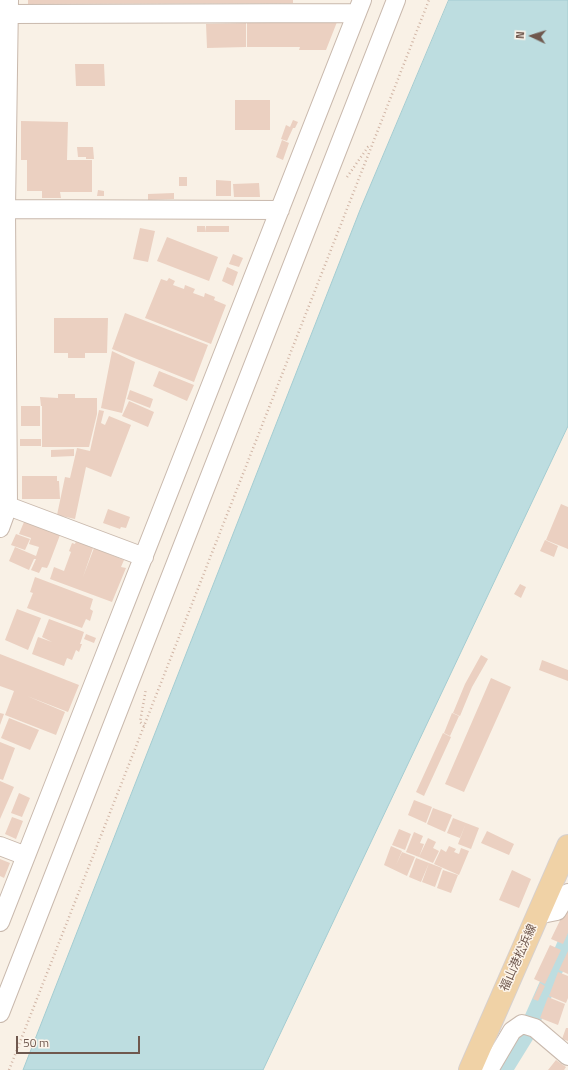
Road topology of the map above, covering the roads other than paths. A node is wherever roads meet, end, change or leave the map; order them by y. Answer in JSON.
{"nodes":[{"id":1,"x":396,"y":0,"type":"edge"},
{"id":2,"x":9,"y":7,"type":"edge"},
{"id":3,"x":360,"y":7,"type":"edge"},
{"id":4,"x":3,"y":209,"type":"edge"},
{"id":5,"x":280,"y":210,"type":"junction"},
{"id":6,"x":4,"y":506,"type":"edge"},
{"id":7,"x":0,"y":528,"type":"edge"},
{"id":8,"x":144,"y":557,"type":"junction"},
{"id":9,"x":0,"y":846,"type":"edge"},
{"id":10,"x":568,"y":846,"type":"edge"},
{"id":11,"x":26,"y":856,"type":"junction"},
{"id":12,"x":568,"y":894,"type":"edge"},
{"id":13,"x":538,"y":915,"type":"junction"},
{"id":14,"x":0,"y":922,"type":"edge"},
{"id":15,"x":0,"y":1013,"type":"edge"},
{"id":16,"x":568,"y":1056,"type":"edge"},
{"id":17,"x":470,"y":1070,"type":"edge"},
{"id":18,"x":490,"y":1070,"type":"edge"}],
"edges":[{"from":1,"to":15,"type":"street"},
{"from":2,"to":3,"type":"street"},
{"from":2,"to":4,"type":"street"},
{"from":3,"to":5,"type":"street"},
{"from":4,"to":5,"type":"street"},
{"from":4,"to":6,"type":"street"},
{"from":5,"to":8,"type":"street"},
{"from":6,"to":7,"type":"street"},
{"from":6,"to":8,"type":"street"},
{"from":8,"to":11,"type":"street"},
{"from":9,"to":11,"type":"street"},
{"from":10,"to":13,"type":"main road","name":"福山港松浜線"},
{"from":11,"to":14,"type":"street"},
{"from":12,"to":13,"type":"street"},
{"from":13,"to":17,"type":"main road","name":"福山港松浜線"},
{"from":16,"to":18,"type":"street"}]}
